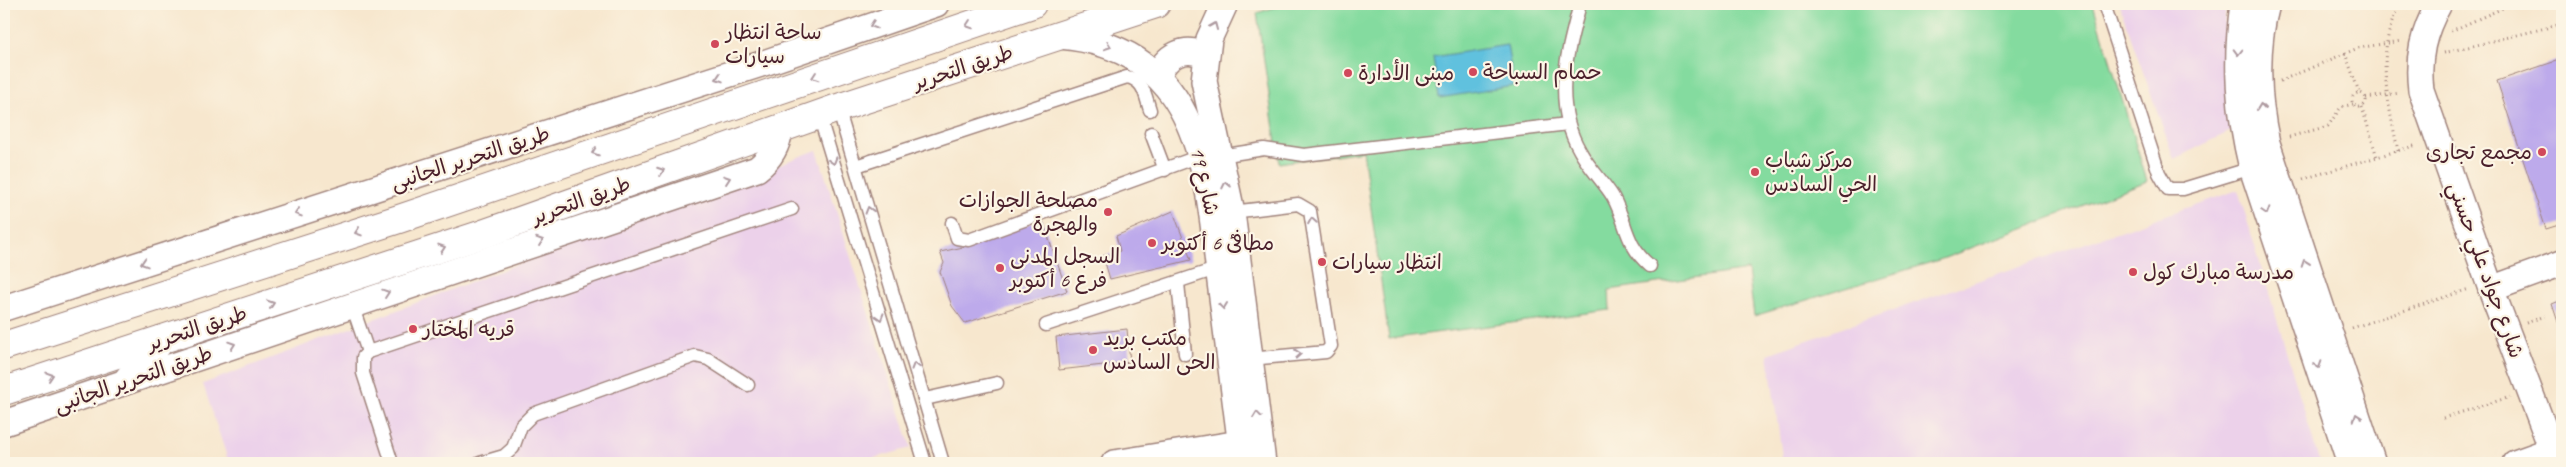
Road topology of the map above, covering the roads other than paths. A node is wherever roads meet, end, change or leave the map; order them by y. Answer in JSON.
{"nodes":[{"id":1,"x":936,"y":4,"type":"edge"},
{"id":2,"x":1032,"y":4,"type":"edge"},
{"id":3,"x":1156,"y":4,"type":"edge"},
{"id":4,"x":1225,"y":4,"type":"edge"},
{"id":5,"x":1580,"y":4,"type":"edge"},
{"id":6,"x":2104,"y":4,"type":"edge"},
{"id":7,"x":2243,"y":4,"type":"edge"},
{"id":8,"x":2267,"y":4,"type":"edge"},
{"id":9,"x":2439,"y":4,"type":"edge"},
{"id":10,"x":1060,"y":36,"type":"junction"},
{"id":11,"x":1206,"y":56,"type":"junction"},
{"id":12,"x":1158,"y":77,"type":"junction"},
{"id":13,"x":1150,"y":110,"type":"dead end"},
{"id":14,"x":828,"y":111,"type":"junction"},
{"id":15,"x":1568,"y":124,"type":"junction"},
{"id":16,"x":780,"y":129,"type":"junction"},
{"id":17,"x":1151,"y":133,"type":"dead end"},
{"id":18,"x":1210,"y":156,"type":"junction"},
{"id":19,"x":856,"y":166,"type":"junction"},
{"id":20,"x":2252,"y":168,"type":"junction"},
{"id":21,"x":1165,"y":170,"type":"junction"},
{"id":22,"x":470,"y":195,"type":"junction"},
{"id":23,"x":792,"y":210,"type":"dead end"},
{"id":24,"x":1223,"y":213,"type":"junction"},
{"id":25,"x":399,"y":219,"type":"junction"},
{"id":26,"x":952,"y":223,"type":"dead end"},
{"id":27,"x":483,"y":234,"type":"junction"},
{"id":28,"x":405,"y":260,"type":"junction"},
{"id":29,"x":2562,"y":263,"type":"edge"},
{"id":30,"x":1650,"y":266,"type":"dead end"},
{"id":31,"x":1219,"y":268,"type":"junction"},
{"id":32,"x":1178,"y":283,"type":"junction"},
{"id":33,"x":2490,"y":286,"type":"junction"},
{"id":34,"x":352,"y":305,"type":"junction"},
{"id":35,"x":4,"y":308,"type":"edge"},
{"id":36,"x":1046,"y":326,"type":"dead end"},
{"id":37,"x":161,"y":340,"type":"junction"},
{"id":38,"x":4,"y":346,"type":"edge"},
{"id":39,"x":368,"y":352,"type":"junction"},
{"id":40,"x":1185,"y":354,"type":"dead end"},
{"id":41,"x":1249,"y":359,"type":"junction"},
{"id":42,"x":128,"y":380,"type":"junction"},
{"id":43,"x":997,"y":383,"type":"dead end"},
{"id":44,"x":748,"y":385,"type":"dead end"},
{"id":45,"x":4,"y":392,"type":"edge"},
{"id":46,"x":925,"y":399,"type":"junction"},
{"id":47,"x":4,"y":423,"type":"edge"},
{"id":48,"x":2557,"y":448,"type":"edge"},
{"id":49,"x":1242,"y":453,"type":"edge"},
{"id":50,"x":392,"y":463,"type":"edge"},
{"id":51,"x":480,"y":463,"type":"edge"},
{"id":52,"x":925,"y":463,"type":"edge"},
{"id":53,"x":944,"y":463,"type":"edge"},
{"id":54,"x":1114,"y":463,"type":"edge"},
{"id":55,"x":1263,"y":463,"type":"edge"},
{"id":56,"x":2350,"y":463,"type":"edge"},
{"id":57,"x":2373,"y":463,"type":"edge"},
{"id":58,"x":2515,"y":463,"type":"edge"}],
"edges":[{"from":1,"to":35,"type":"street","name":"طريق التحرير الجانبى","one_way":true},
{"from":2,"to":22,"type":"street","name":"طريق التحرير","one_way":true},
{"from":3,"to":10,"type":"street","name":"طريق التحرير"},
{"from":11,"to":4,"type":"street","name":"شارع 19","one_way":true},
{"from":5,"to":15,"type":"lane"},
{"from":6,"to":20,"type":"lane"},
{"from":7,"to":20,"type":"street","one_way":true},
{"from":57,"to":8,"type":"street","one_way":true},
{"from":9,"to":33,"type":"street","name":"شارع جواد علي حسني"},
{"from":10,"to":12,"type":"street","name":"شارع 19","one_way":true},
{"from":10,"to":14,"type":"street","name":"طريق التحرير"},
{"from":11,"to":12,"type":"street"},
{"from":11,"to":18,"type":"street","name":"شارع 19"},
{"from":12,"to":18,"type":"street","name":"شارع 19"},
{"from":13,"to":19,"type":"lane"},
{"from":14,"to":16,"type":"street","name":"طريق التحرير"},
{"from":14,"to":19,"type":"lane"},
{"from":14,"to":52,"type":"lane","one_way":true},
{"from":15,"to":18,"type":"lane"},
{"from":15,"to":30,"type":"lane"},
{"from":27,"to":16,"type":"street","name":"طريق التحرير","one_way":true},
{"from":34,"to":16,"type":"street","name":"طريق التحرير الجانبى","one_way":true},
{"from":17,"to":21,"type":"lane"},
{"from":18,"to":21,"type":"lane"},
{"from":18,"to":24,"type":"street","name":"شارع 19"},
{"from":46,"to":19,"type":"lane","one_way":true},
{"from":20,"to":56,"type":"street","one_way":true},
{"from":21,"to":26,"type":"lane"},
{"from":22,"to":25,"type":"street","name":"طريق التحرير"},
{"from":22,"to":27,"type":"street"},
{"from":23,"to":39,"type":"lane"},
{"from":24,"to":31,"type":"street","name":"شارع 19"},
{"from":24,"to":41,"type":"street","name":"شارع 19"},
{"from":41,"to":24,"type":"lane","one_way":true},
{"from":25,"to":28,"type":"street"},
{"from":25,"to":38,"type":"street","name":"طريق التحرير","one_way":true},
{"from":28,"to":27,"type":"street","name":"طريق التحرير","one_way":true},
{"from":37,"to":28,"type":"street","name":"طريق التحرير","one_way":true},
{"from":29,"to":33,"type":"street"},
{"from":31,"to":32,"type":"lane"},
{"from":31,"to":49,"type":"street","name":"شارع 19","one_way":true},
{"from":32,"to":36,"type":"lane"},
{"from":32,"to":40,"type":"lane"},
{"from":33,"to":48,"type":"street","name":"شارع جواد علي حسني"},
{"from":34,"to":39,"type":"lane"},
{"from":42,"to":34,"type":"street","name":"طريق التحرير الجانبى","one_way":true},
{"from":37,"to":42,"type":"street"},
{"from":45,"to":37,"type":"street","name":"طريق التحرير","one_way":true},
{"from":39,"to":50,"type":"lane"},
{"from":55,"to":41,"type":"street","name":"شارع 19","one_way":true},
{"from":42,"to":47,"type":"street","name":"طريق التحرير الجانبى"},
{"from":43,"to":46,"type":"lane"},
{"from":44,"to":51,"type":"lane"},
{"from":46,"to":53,"type":"lane"},
{"from":48,"to":58,"type":"street"},
{"from":49,"to":54,"type":"street"}]}
